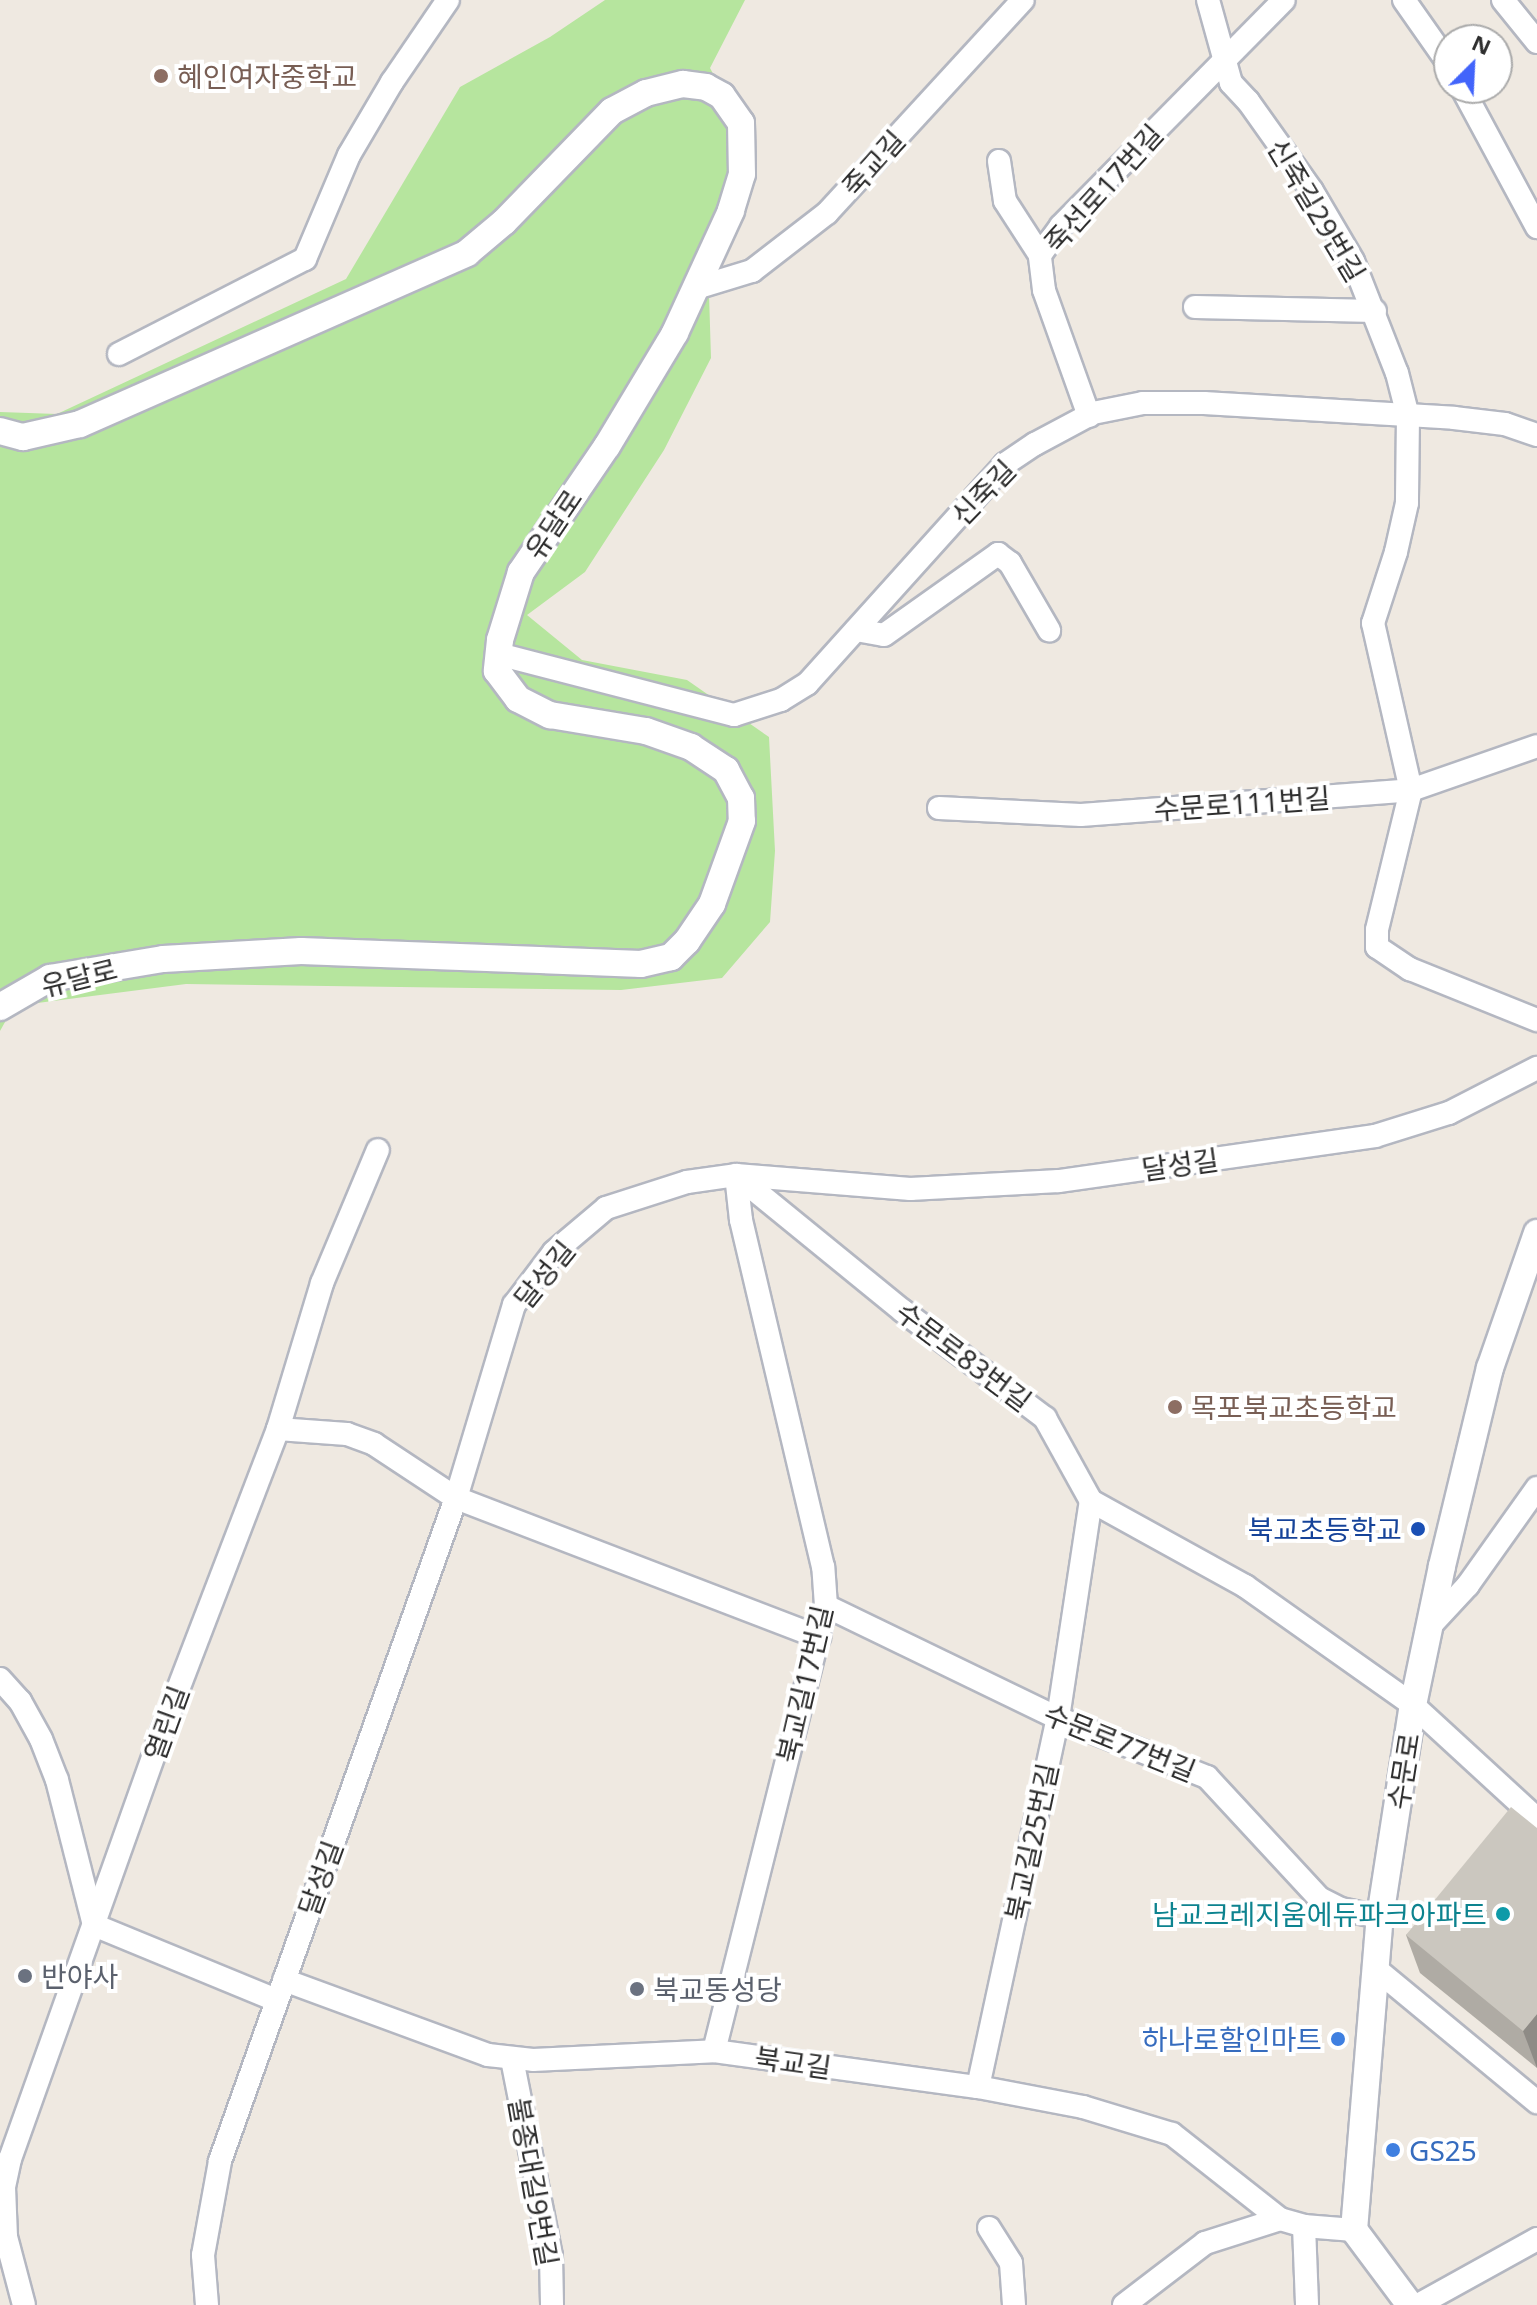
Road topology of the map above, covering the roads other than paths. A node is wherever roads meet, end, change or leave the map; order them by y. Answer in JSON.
{"nodes":[{"id":1,"x":448,"y":0,"type":"edge"},
{"id":2,"x":1023,"y":0,"type":"edge"},
{"id":3,"x":1208,"y":0,"type":"edge"},
{"id":4,"x":1284,"y":0,"type":"edge"},
{"id":5,"x":1404,"y":0,"type":"edge"},
{"id":6,"x":1503,"y":0,"type":"edge"},
{"id":7,"x":1433,"y":41,"type":"edge"},
{"id":8,"x":1537,"y":42,"type":"edge"},
{"id":9,"x":1226,"y":58,"type":"junction"},
{"id":10,"x":1471,"y":104,"type":"edge"},
{"id":11,"x":999,"y":161,"type":"dead end"},
{"id":12,"x":1537,"y":227,"type":"edge"},
{"id":13,"x":1040,"y":255,"type":"junction"},
{"id":14,"x":696,"y":288,"type":"junction"},
{"id":15,"x":1195,"y":307,"type":"dead end"},
{"id":16,"x":1375,"y":311,"type":"junction"},
{"id":17,"x":119,"y":354,"type":"dead end"},
{"id":18,"x":1089,"y":416,"type":"junction"},
{"id":19,"x":1408,"y":416,"type":"junction"},
{"id":20,"x":0,"y":431,"type":"edge"},
{"id":21,"x":1537,"y":435,"type":"edge"},
{"id":22,"x":856,"y":630,"type":"junction"},
{"id":23,"x":1049,"y":630,"type":"dead end"},
{"id":24,"x":498,"y":654,"type":"junction"},
{"id":25,"x":1537,"y":746,"type":"edge"},
{"id":26,"x":1411,"y":790,"type":"junction"},
{"id":27,"x":939,"y":808,"type":"dead end"},
{"id":28,"x":0,"y":1007,"type":"edge"},
{"id":29,"x":1537,"y":1020,"type":"edge"},
{"id":30,"x":1537,"y":1068,"type":"edge"},
{"id":31,"x":378,"y":1150,"type":"dead end"},
{"id":32,"x":736,"y":1175,"type":"junction"},
{"id":33,"x":1537,"y":1233,"type":"edge"},
{"id":34,"x":278,"y":1429,"type":"junction"},
{"id":35,"x":1537,"y":1488,"type":"edge"},
{"id":36,"x":456,"y":1498,"type":"junction"},
{"id":37,"x":1091,"y":1501,"type":"junction"},
{"id":38,"x":826,"y":1606,"type":"junction"},
{"id":39,"x":1430,"y":1626,"type":"junction"},
{"id":40,"x":819,"y":1637,"type":"junction"},
{"id":41,"x":0,"y":1679,"type":"edge"},
{"id":42,"x":1413,"y":1705,"type":"junction"},
{"id":43,"x":1058,"y":1718,"type":"junction"},
{"id":44,"x":1537,"y":1819,"type":"edge"},
{"id":45,"x":1380,"y":1917,"type":"junction"},
{"id":46,"x":94,"y":1925,"type":"junction"},
{"id":47,"x":1376,"y":1969,"type":"junction"},
{"id":48,"x":280,"y":1990,"type":"junction"},
{"id":49,"x":714,"y":2051,"type":"junction"},
{"id":50,"x":512,"y":2059,"type":"junction"},
{"id":51,"x":978,"y":2087,"type":"junction"},
{"id":52,"x":1537,"y":2102,"type":"edge"},
{"id":53,"x":1280,"y":2219,"type":"junction"},
{"id":54,"x":1304,"y":2226,"type":"junction"},
{"id":55,"x":989,"y":2228,"type":"dead end"},
{"id":56,"x":1354,"y":2230,"type":"junction"},
{"id":57,"x":1537,"y":2239,"type":"edge"},
{"id":58,"x":24,"y":2305,"type":"edge"},
{"id":59,"x":207,"y":2305,"type":"edge"},
{"id":60,"x":552,"y":2305,"type":"edge"},
{"id":61,"x":1014,"y":2305,"type":"edge"},
{"id":62,"x":1124,"y":2305,"type":"edge"},
{"id":63,"x":1307,"y":2305,"type":"edge"},
{"id":64,"x":1410,"y":2305,"type":"edge"},
{"id":65,"x":1418,"y":2305,"type":"edge"}],
"edges":[{"from":1,"to":17,"type":"street"},
{"from":2,"to":14,"type":"street","name":"죽교길"},
{"from":3,"to":9,"type":"street","name":"신죽길29번길"},
{"from":4,"to":9,"type":"street","name":"죽선로17번길"},
{"from":5,"to":7,"type":"street"},
{"from":6,"to":8,"type":"street"},
{"from":9,"to":13,"type":"street","name":"죽선로17번길"},
{"from":9,"to":16,"type":"street","name":"신죽길29번길"},
{"from":10,"to":12,"type":"street"},
{"from":11,"to":13,"type":"street"},
{"from":13,"to":18,"type":"street","name":"죽선로17번길"},
{"from":14,"to":20,"type":"street","name":"유달로"},
{"from":14,"to":24,"type":"street","name":"유달로"},
{"from":15,"to":16,"type":"street"},
{"from":16,"to":19,"type":"street","name":"신죽길29번길"},
{"from":18,"to":19,"type":"street","name":"신죽길"},
{"from":18,"to":22,"type":"street","name":"신죽길"},
{"from":19,"to":21,"type":"street","name":"신죽길"},
{"from":19,"to":26,"type":"street","name":"신죽길29번길"},
{"from":22,"to":23,"type":"street"},
{"from":22,"to":24,"type":"street","name":"신죽길"},
{"from":24,"to":28,"type":"street","name":"유달로"},
{"from":25,"to":26,"type":"street","name":"수문로111번길"},
{"from":26,"to":27,"type":"street","name":"수문로111번길"},
{"from":26,"to":29,"type":"street"},
{"from":30,"to":32,"type":"street","name":"달성길"},
{"from":31,"to":34,"type":"street","name":"열린길"},
{"from":32,"to":36,"type":"street","name":"달성길"},
{"from":32,"to":37,"type":"street","name":"수문로83번길"},
{"from":32,"to":38,"type":"street","name":"북교길17번길"},
{"from":33,"to":39,"type":"street","name":"수문로"},
{"from":34,"to":36,"type":"street"},
{"from":34,"to":46,"type":"street","name":"열린길"},
{"from":35,"to":39,"type":"street"},
{"from":36,"to":40,"type":"street"},
{"from":36,"to":48,"type":"street","name":"달성길"},
{"from":37,"to":42,"type":"street"},
{"from":37,"to":43,"type":"street","name":"북교길25번길"},
{"from":38,"to":40,"type":"street","name":"북교길17번길"},
{"from":38,"to":43,"type":"street","name":"수문로77번길"},
{"from":39,"to":42,"type":"street","name":"수문로"},
{"from":40,"to":49,"type":"street","name":"북교길17번길"},
{"from":41,"to":46,"type":"street"},
{"from":42,"to":44,"type":"street"},
{"from":42,"to":45,"type":"street","name":"수문로"},
{"from":43,"to":45,"type":"street","name":"수문로77번길"},
{"from":43,"to":51,"type":"street","name":"북교길25번길"},
{"from":45,"to":47,"type":"street","name":"수문로"},
{"from":46,"to":48,"type":"street","name":"북교길"},
{"from":46,"to":58,"type":"street","name":"열린길"},
{"from":47,"to":52,"type":"street"},
{"from":47,"to":56,"type":"street","name":"수문로"},
{"from":48,"to":50,"type":"street","name":"북교길"},
{"from":48,"to":59,"type":"street","name":"달성길"},
{"from":49,"to":50,"type":"street","name":"북교길"},
{"from":49,"to":51,"type":"street","name":"북교길"},
{"from":50,"to":60,"type":"street","name":"불종대길9번길"},
{"from":51,"to":53,"type":"street","name":"북교길"},
{"from":53,"to":54,"type":"street"},
{"from":53,"to":62,"type":"street"},
{"from":54,"to":56,"type":"street"},
{"from":54,"to":63,"type":"street"},
{"from":55,"to":61,"type":"street"},
{"from":56,"to":64,"type":"street"},
{"from":57,"to":65,"type":"street"}]}
